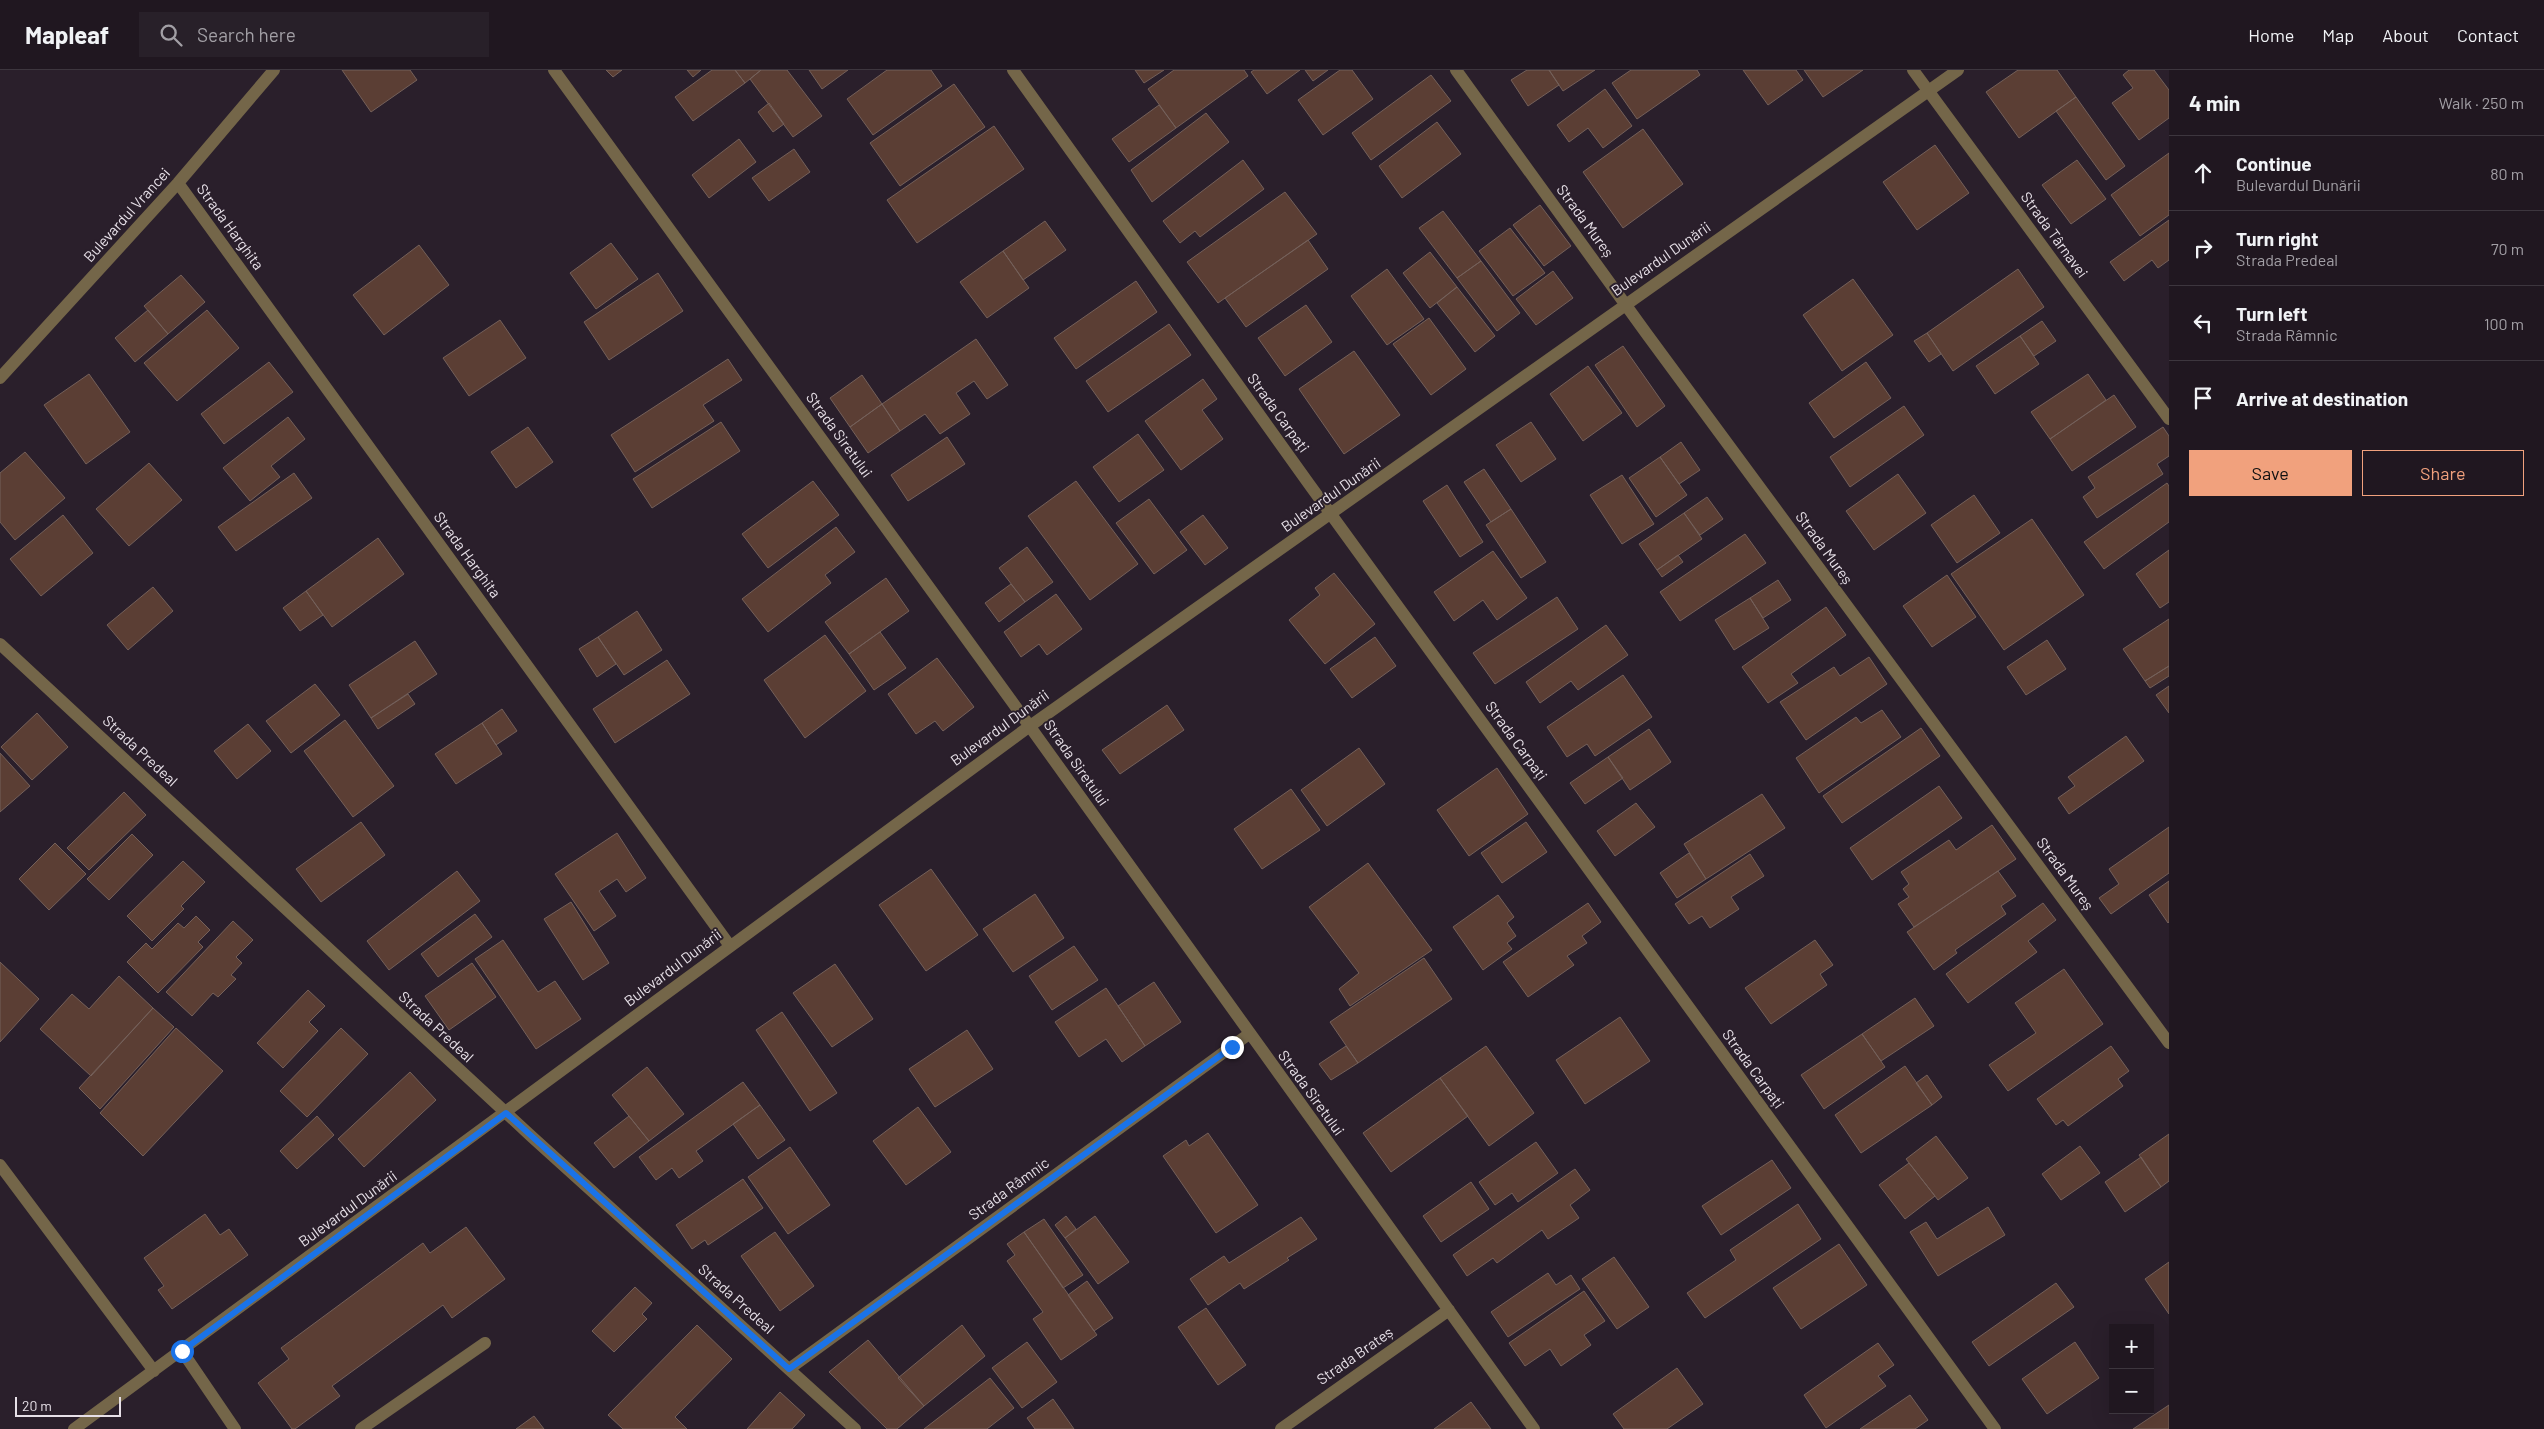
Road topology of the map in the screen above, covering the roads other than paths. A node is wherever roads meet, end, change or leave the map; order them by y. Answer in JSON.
{"nodes":[{"id":1,"x":274,"y":70,"type":"edge"},
{"id":2,"x":554,"y":70,"type":"edge"},
{"id":3,"x":1013,"y":70,"type":"edge"},
{"id":4,"x":1456,"y":70,"type":"edge"},
{"id":5,"x":1913,"y":70,"type":"edge"},
{"id":6,"x":1958,"y":70,"type":"edge"},
{"id":7,"x":1928,"y":92,"type":"junction"},
{"id":8,"x":178,"y":183,"type":"junction"},
{"id":9,"x":1625,"y":304,"type":"junction"},
{"id":10,"x":0,"y":378,"type":"edge"},
{"id":11,"x":2169,"y":418,"type":"edge"},
{"id":12,"x":1332,"y":515,"type":"junction"},
{"id":13,"x":0,"y":644,"type":"edge"},
{"id":14,"x":1030,"y":726,"type":"junction"},
{"id":15,"x":730,"y":946,"type":"junction"},
{"id":16,"x":1249,"y":1034,"type":"junction"},
{"id":17,"x":2169,"y":1043,"type":"edge"},
{"id":18,"x":506,"y":1113,"type":"junction"},
{"id":19,"x":0,"y":1165,"type":"edge"},
{"id":20,"x":1448,"y":1310,"type":"junction"},
{"id":21,"x":485,"y":1344,"type":"dead end"},
{"id":22,"x":182,"y":1351,"type":"junction"},
{"id":23,"x":789,"y":1369,"type":"junction"},
{"id":24,"x":154,"y":1371,"type":"junction"},
{"id":25,"x":74,"y":1429,"type":"edge"},
{"id":26,"x":235,"y":1429,"type":"edge"},
{"id":27,"x":361,"y":1429,"type":"edge"},
{"id":28,"x":855,"y":1429,"type":"edge"},
{"id":29,"x":1281,"y":1429,"type":"edge"},
{"id":30,"x":1534,"y":1429,"type":"edge"},
{"id":31,"x":1995,"y":1429,"type":"edge"}],
"edges":[{"from":1,"to":8,"type":"street","name":"Bulevardul Vrancei"},
{"from":2,"to":14,"type":"street","name":"Strada Siretului"},
{"from":3,"to":12,"type":"street","name":"Strada Carpați"},
{"from":4,"to":9,"type":"street","name":"Strada Mureș"},
{"from":5,"to":7,"type":"street","name":"Strada Târnavei"},
{"from":6,"to":7,"type":"street","name":"Bulevardul Dunării"},
{"from":7,"to":9,"type":"street","name":"Bulevardul Dunării"},
{"from":7,"to":11,"type":"street","name":"Strada Târnavei"},
{"from":8,"to":10,"type":"street","name":"Bulevardul Vrancei"},
{"from":8,"to":15,"type":"street","name":"Strada Harghita"},
{"from":9,"to":12,"type":"street","name":"Bulevardul Dunării"},
{"from":9,"to":17,"type":"street","name":"Strada Mureș"},
{"from":12,"to":14,"type":"street","name":"Bulevardul Dunării"},
{"from":12,"to":31,"type":"street","name":"Strada Carpați"},
{"from":13,"to":18,"type":"street","name":"Strada Predeal"},
{"from":14,"to":15,"type":"street","name":"Bulevardul Dunării"},
{"from":14,"to":16,"type":"street","name":"Strada Siretului"},
{"from":15,"to":18,"type":"street","name":"Bulevardul Dunării"},
{"from":16,"to":20,"type":"street","name":"Strada Siretului"},
{"from":16,"to":23,"type":"street","name":"Strada Râmnic"},
{"from":18,"to":22,"type":"street","name":"Bulevardul Dunării"},
{"from":18,"to":23,"type":"street","name":"Strada Predeal"},
{"from":19,"to":24,"type":"street"},
{"from":20,"to":29,"type":"street","name":"Strada Brateș"},
{"from":20,"to":30,"type":"street","name":"Strada Siretului"},
{"from":21,"to":27,"type":"street"},
{"from":22,"to":24,"type":"street","name":"Bulevardul Dunării"},
{"from":22,"to":26,"type":"street"},
{"from":23,"to":28,"type":"street","name":"Strada Predeal"},
{"from":24,"to":25,"type":"street","name":"Bulevardul Dunării"}]}
